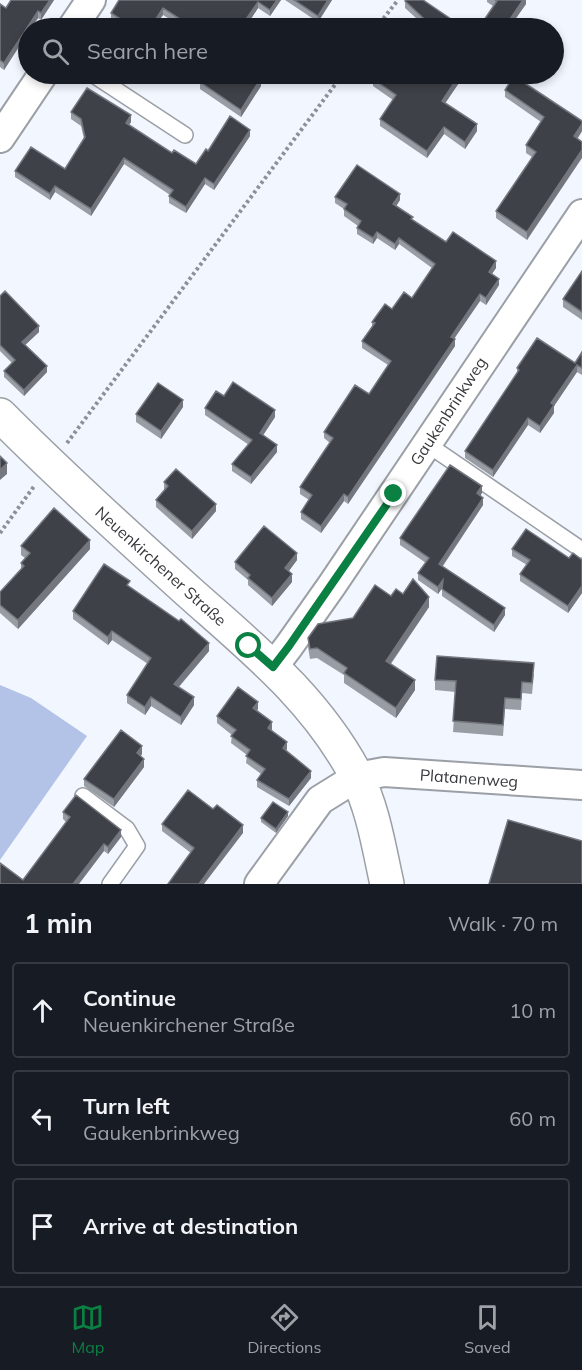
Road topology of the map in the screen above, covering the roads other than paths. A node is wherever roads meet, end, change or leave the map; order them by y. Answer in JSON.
{"nodes":[{"id":1,"x":91,"y":0,"type":"edge"},
{"id":2,"x":79,"y":18,"type":"edge"},
{"id":3,"x":35,"y":84,"type":"edge"},
{"id":4,"x":107,"y":84,"type":"edge"},
{"id":5,"x":185,"y":135,"type":"dead end"},
{"id":6,"x":0,"y":138,"type":"edge"},
{"id":7,"x":582,"y":214,"type":"edge"},
{"id":8,"x":0,"y":415,"type":"edge"},
{"id":9,"x":426,"y":444,"type":"junction"},
{"id":10,"x":582,"y":550,"type":"edge"},
{"id":11,"x":273,"y":667,"type":"junction"},
{"id":12,"x":357,"y":777,"type":"junction"},
{"id":13,"x":582,"y":785,"type":"edge"},
{"id":14,"x":83,"y":796,"type":"dead end"},
{"id":15,"x":110,"y":884,"type":"edge"},
{"id":16,"x":259,"y":884,"type":"edge"},
{"id":17,"x":387,"y":884,"type":"edge"}],
"edges":[{"from":1,"to":2,"type":"street"},
{"from":3,"to":6,"type":"street"},
{"from":4,"to":5,"type":"lane"},
{"from":7,"to":9,"type":"street","name":"Gaukenbrinkweg"},
{"from":8,"to":11,"type":"main road","name":"Neuenkirchener Straße"},
{"from":9,"to":10,"type":"lane"},
{"from":9,"to":11,"type":"street","name":"Gaukenbrinkweg"},
{"from":11,"to":12,"type":"main road","name":"Neuenkirchener Straße"},
{"from":12,"to":13,"type":"street","name":"Platanenweg"},
{"from":12,"to":16,"type":"street"},
{"from":12,"to":17,"type":"main road","name":"Neuenkirchener Straße"},
{"from":14,"to":15,"type":"lane"}]}
